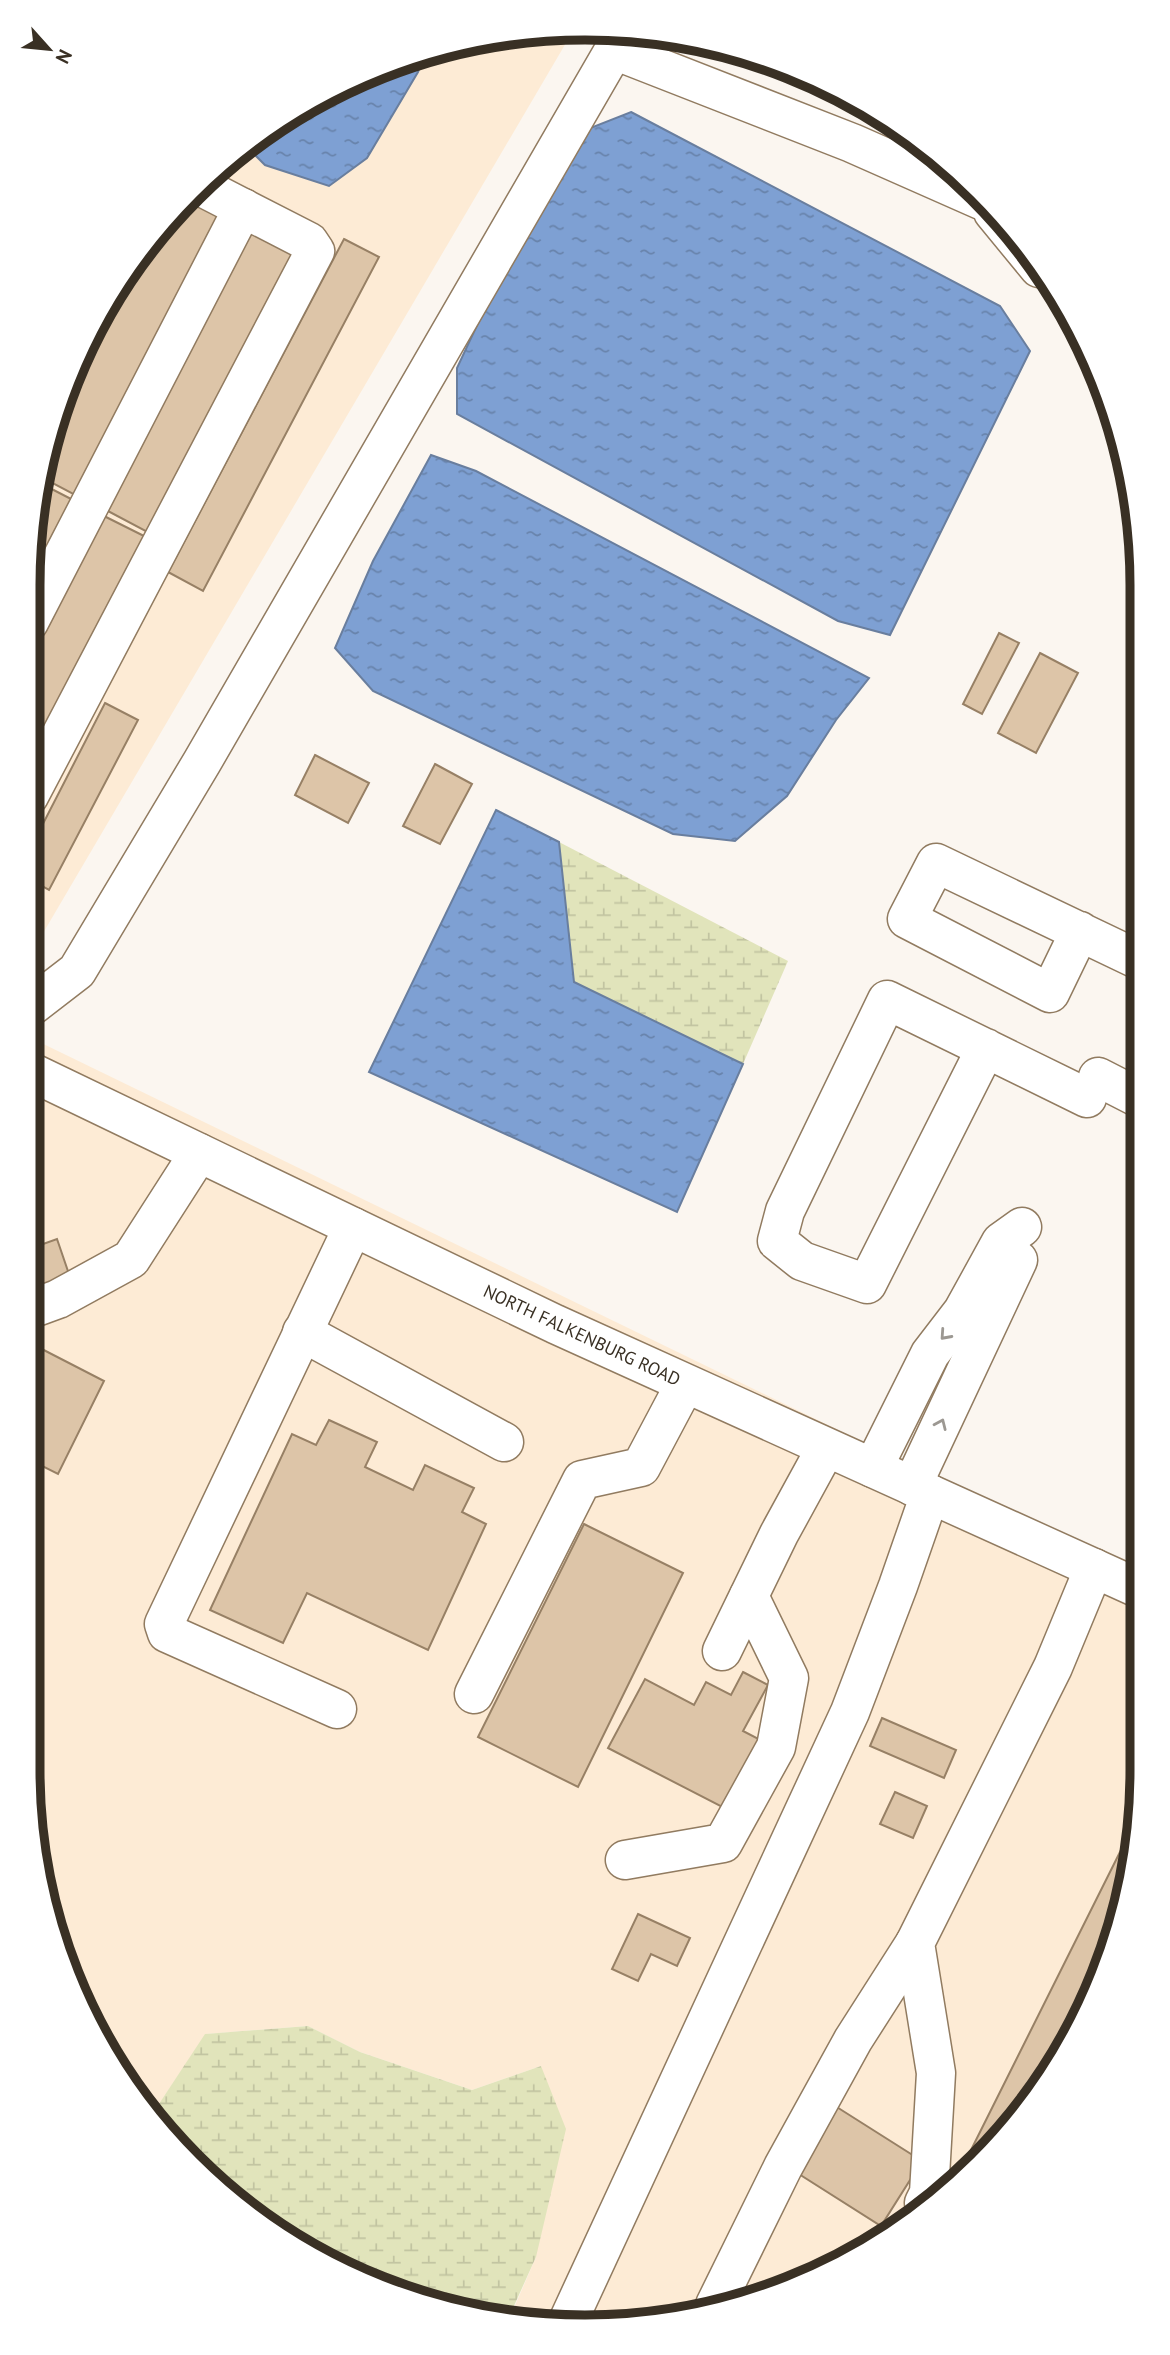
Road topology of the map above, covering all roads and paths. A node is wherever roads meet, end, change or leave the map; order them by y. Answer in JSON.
{"nodes":[{"id":1,"x":617,"y":41,"type":"edge"},
{"id":2,"x":620,"y":41,"type":"edge"},
{"id":3,"x":210,"y":191,"type":"edge"},
{"id":4,"x":961,"y":191,"type":"edge"},
{"id":5,"x":243,"y":208,"type":"junction"},
{"id":6,"x":40,"y":601,"type":"edge"},
{"id":7,"x":40,"y":775,"type":"edge"},
{"id":8,"x":1080,"y":931,"type":"dead end"},
{"id":9,"x":1130,"y":956,"type":"edge"},
{"id":10,"x":40,"y":1000,"type":"edge"},
{"id":11,"x":986,"y":1048,"type":"junction"},
{"id":12,"x":40,"y":1076,"type":"edge"},
{"id":13,"x":1130,"y":1096,"type":"edge"},
{"id":14,"x":200,"y":1153,"type":"junction"},
{"id":15,"x":353,"y":1227,"type":"junction"},
{"id":16,"x":40,"y":1306,"type":"edge"},
{"id":17,"x":302,"y":1332,"type":"junction"},
{"id":18,"x":685,"y":1384,"type":"junction"},
{"id":19,"x":504,"y":1442,"type":"dead end"},
{"id":20,"x":826,"y":1448,"type":"junction"},
{"id":21,"x":873,"y":1468,"type":"junction"},
{"id":22,"x":921,"y":1490,"type":"junction"},
{"id":23,"x":1094,"y":1568,"type":"junction"},
{"id":24,"x":1130,"y":1584,"type":"edge"},
{"id":25,"x":749,"y":1596,"type":"junction"},
{"id":26,"x":722,"y":1651,"type":"dead end"},
{"id":27,"x":474,"y":1693,"type":"dead end"},
{"id":28,"x":337,"y":1709,"type":"dead end"},
{"id":29,"x":625,"y":1860,"type":"dead end"},
{"id":30,"x":915,"y":1943,"type":"junction"},
{"id":31,"x":929,"y":2192,"type":"edge"},
{"id":32,"x":719,"y":2298,"type":"edge"},
{"id":33,"x":571,"y":2315,"type":"edge"}],
"edges":[{"from":1,"to":10,"type":"street"},
{"from":2,"to":4,"type":"street"},
{"from":3,"to":5,"type":"street"},
{"from":5,"to":6,"type":"street"},
{"from":5,"to":7,"type":"street"},
{"from":8,"to":9,"type":"street"},
{"from":11,"to":11,"type":"street"},
{"from":11,"to":13,"type":"street"},
{"from":12,"to":14,"type":"street","name":"NORTH FALKENBURG ROAD"},
{"from":14,"to":15,"type":"street","name":"NORTH FALKENBURG ROAD"},
{"from":14,"to":16,"type":"street"},
{"from":15,"to":17,"type":"street"},
{"from":15,"to":18,"type":"street","name":"NORTH FALKENBURG ROAD"},
{"from":17,"to":19,"type":"street"},
{"from":17,"to":28,"type":"street"},
{"from":18,"to":20,"type":"street","name":"NORTH FALKENBURG ROAD"},
{"from":18,"to":27,"type":"street"},
{"from":20,"to":21,"type":"street","name":"NORTH FALKENBURG ROAD"},
{"from":20,"to":25,"type":"street"},
{"from":21,"to":22,"type":"street","name":"NORTH FALKENBURG ROAD"},
{"from":22,"to":21,"type":"street","one_way":true},
{"from":22,"to":23,"type":"street","name":"NORTH FALKENBURG ROAD"},
{"from":22,"to":33,"type":"street"},
{"from":23,"to":24,"type":"street","name":"NORTH FALKENBURG ROAD"},
{"from":23,"to":30,"type":"street"},
{"from":25,"to":26,"type":"street"},
{"from":25,"to":29,"type":"street"},
{"from":30,"to":31,"type":"street"},
{"from":30,"to":32,"type":"street"}]}
